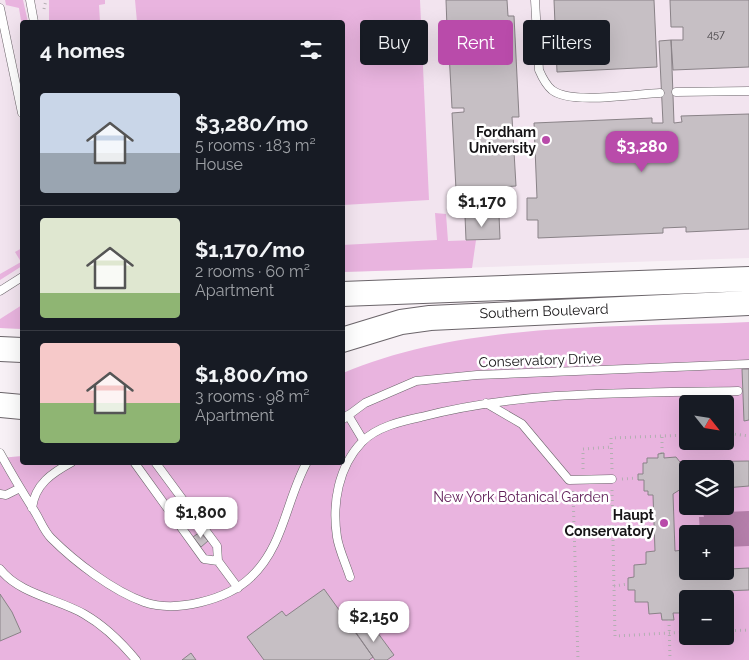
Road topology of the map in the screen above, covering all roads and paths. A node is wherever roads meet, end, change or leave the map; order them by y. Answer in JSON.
{"nodes":[{"id":1,"x":30,"y":0,"type":"edge"},
{"id":2,"x":535,"y":0,"type":"edge"},
{"id":3,"x":0,"y":8,"type":"edge"},
{"id":4,"x":34,"y":20,"type":"edge"},
{"id":5,"x":749,"y":90,"type":"edge"},
{"id":6,"x":676,"y":92,"type":"dead end"},
{"id":7,"x":660,"y":93,"type":"dead end"},
{"id":8,"x":20,"y":103,"type":"edge"},
{"id":9,"x":20,"y":278,"type":"edge"},
{"id":10,"x":749,"y":279,"type":"edge"},
{"id":11,"x":0,"y":291,"type":"edge"},
{"id":12,"x":345,"y":294,"type":"edge"},
{"id":13,"x":749,"y":303,"type":"edge"},
{"id":14,"x":345,"y":339,"type":"edge"},
{"id":15,"x":0,"y":349,"type":"edge"},
{"id":16,"x":20,"y":350,"type":"edge"},
{"id":17,"x":749,"y":364,"type":"edge"},
{"id":18,"x":738,"y":391,"type":"dead end"},
{"id":19,"x":484,"y":403,"type":"junction"},
{"id":20,"x":0,"y":406,"type":"edge"},
{"id":21,"x":20,"y":407,"type":"edge"},
{"id":22,"x":345,"y":418,"type":"edge"},
{"id":23,"x":734,"y":434,"type":"edge"},
{"id":24,"x":679,"y":435,"type":"edge"},
{"id":25,"x":662,"y":436,"type":"junction"},
{"id":26,"x":749,"y":436,"type":"edge"},
{"id":27,"x":363,"y":440,"type":"junction"},
{"id":28,"x":611,"y":447,"type":"junction"},
{"id":29,"x":0,"y":453,"type":"edge"},
{"id":30,"x":662,"y":453,"type":"dead end"},
{"id":31,"x":66,"y":465,"type":"edge"},
{"id":32,"x":136,"y":465,"type":"edge"},
{"id":33,"x":157,"y":465,"type":"edge"},
{"id":34,"x":306,"y":465,"type":"edge"},
{"id":35,"x":612,"y":479,"type":"junction"},
{"id":36,"x":572,"y":480,"type":"junction"},
{"id":37,"x":584,"y":480,"type":"junction"},
{"id":38,"x":20,"y":488,"type":"junction"},
{"id":39,"x":3,"y":495,"type":"edge"},
{"id":40,"x":0,"y":503,"type":"edge"},
{"id":41,"x":32,"y":508,"type":"junction"},
{"id":42,"x":218,"y":561,"type":"junction"},
{"id":43,"x":0,"y":569,"type":"edge"},
{"id":44,"x":350,"y":577,"type":"dead end"},
{"id":45,"x":628,"y":584,"type":"dead end"},
{"id":46,"x":614,"y":586,"type":"junction"},
{"id":47,"x":238,"y":588,"type":"junction"},
{"id":48,"x":669,"y":620,"type":"dead end"},
{"id":49,"x":749,"y":630,"type":"edge"},
{"id":50,"x":734,"y":631,"type":"edge"},
{"id":51,"x":679,"y":632,"type":"edge"},
{"id":52,"x":670,"y":633,"type":"junction"},
{"id":53,"x":136,"y":660,"type":"edge"},
{"id":54,"x":578,"y":660,"type":"edge"},
{"id":55,"x":670,"y":660,"type":"edge"}],
"edges":[{"from":1,"to":4,"type":"lane"},
{"from":2,"to":7,"type":"lane"},
{"from":3,"to":8,"type":"lane"},
{"from":5,"to":6,"type":"lane"},
{"from":9,"to":11,"type":"lane"},
{"from":10,"to":12,"type":"main road","name":"Southern Boulevard"},
{"from":13,"to":14,"type":"main road","name":"Southern Boulevard"},
{"from":15,"to":16,"type":"main road"},
{"from":17,"to":22,"type":"lane","name":"Conservatory Drive"},
{"from":18,"to":19,"type":"lane"},
{"from":19,"to":27,"type":"lane"},
{"from":19,"to":36,"type":"lane"},
{"from":20,"to":21,"type":"main road"},
{"from":22,"to":27,"type":"lane"},
{"from":23,"to":26,"type":"path"},
{"from":24,"to":25,"type":"path"},
{"from":25,"to":28,"type":"path"},
{"from":25,"to":30,"type":"path"},
{"from":27,"to":44,"type":"lane"},
{"from":28,"to":35,"type":"path"},
{"from":28,"to":37,"type":"path"},
{"from":29,"to":38,"type":"lane"},
{"from":31,"to":41,"type":"lane"},
{"from":32,"to":42,"type":"lane"},
{"from":33,"to":42,"type":"lane"},
{"from":34,"to":47,"type":"lane"},
{"from":35,"to":37,"type":"lane"},
{"from":35,"to":46,"type":"path"},
{"from":36,"to":37,"type":"lane"},
{"from":36,"to":54,"type":"path"},
{"from":38,"to":39,"type":"lane"},
{"from":38,"to":41,"type":"lane"},
{"from":39,"to":40,"type":"lane"},
{"from":41,"to":47,"type":"lane"},
{"from":42,"to":47,"type":"lane"},
{"from":43,"to":53,"type":"lane"},
{"from":45,"to":46,"type":"path"},
{"from":46,"to":52,"type":"path"},
{"from":48,"to":52,"type":"path"},
{"from":49,"to":50,"type":"path"},
{"from":51,"to":52,"type":"path"},
{"from":52,"to":55,"type":"path"}]}
